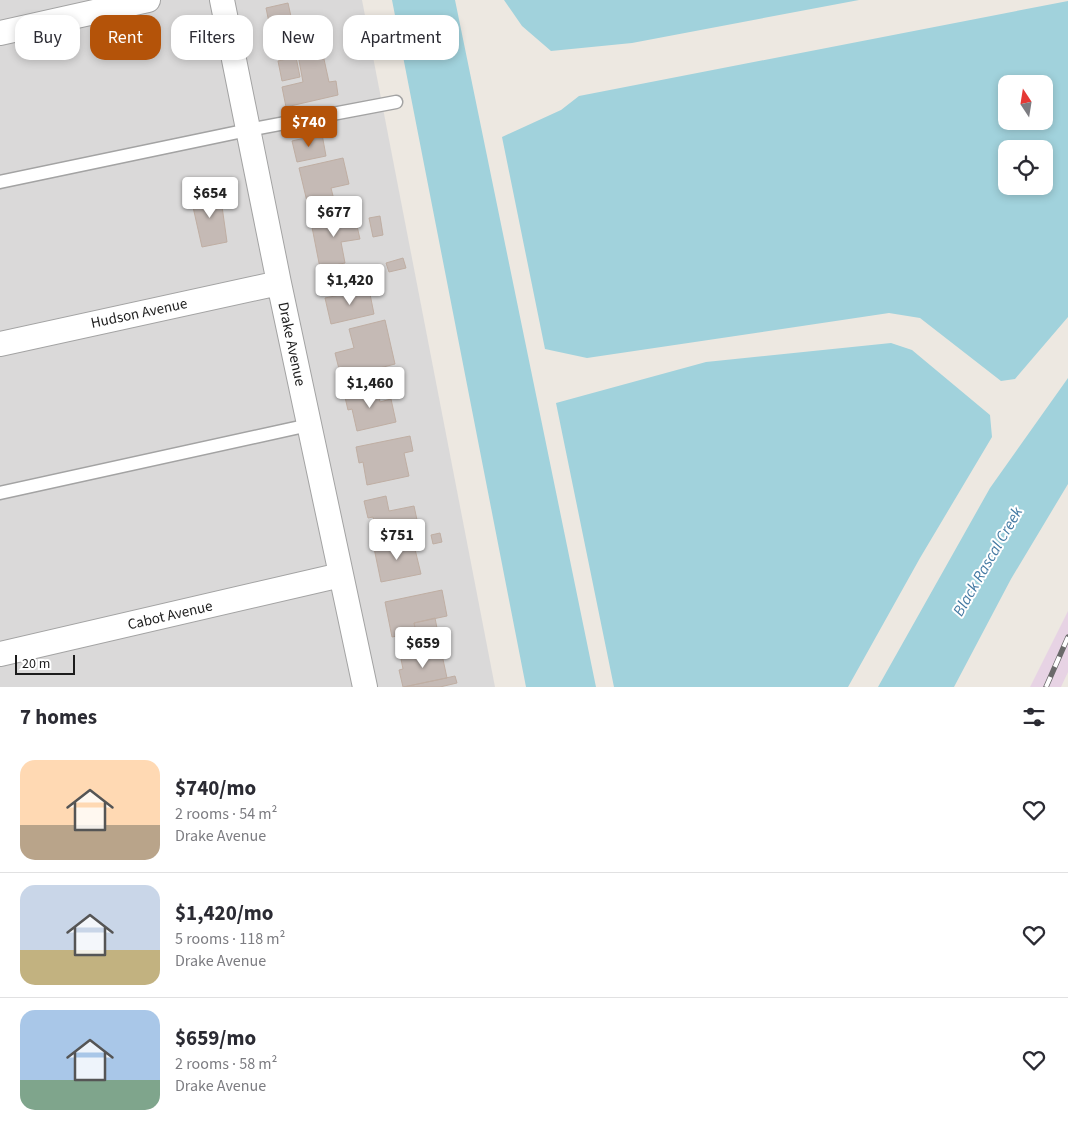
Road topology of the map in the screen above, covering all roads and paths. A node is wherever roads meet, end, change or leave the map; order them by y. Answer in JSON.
{"nodes":[{"id":1,"x":148,"y":0,"type":"edge"},
{"id":2,"x":222,"y":0,"type":"edge"},
{"id":3,"x":0,"y":33,"type":"edge"},
{"id":4,"x":396,"y":102,"type":"dead end"},
{"id":5,"x":248,"y":130,"type":"junction"},
{"id":6,"x":0,"y":182,"type":"edge"},
{"id":7,"x":279,"y":283,"type":"junction"},
{"id":8,"x":0,"y":344,"type":"edge"},
{"id":9,"x":309,"y":425,"type":"junction"},
{"id":10,"x":0,"y":493,"type":"edge"},
{"id":11,"x":341,"y":575,"type":"junction"},
{"id":12,"x":0,"y":654,"type":"edge"},
{"id":13,"x":365,"y":687,"type":"edge"}],
"edges":[{"from":1,"to":3,"type":"street"},
{"from":2,"to":5,"type":"street","name":"Drake Avenue"},
{"from":4,"to":5,"type":"lane"},
{"from":5,"to":6,"type":"lane"},
{"from":5,"to":7,"type":"street","name":"Drake Avenue"},
{"from":7,"to":8,"type":"street","name":"Hudson Avenue"},
{"from":7,"to":9,"type":"street","name":"Drake Avenue"},
{"from":9,"to":10,"type":"lane"},
{"from":9,"to":11,"type":"street","name":"Drake Avenue"},
{"from":11,"to":12,"type":"street","name":"Cabot Avenue"},
{"from":11,"to":13,"type":"street","name":"Drake Avenue"}]}
